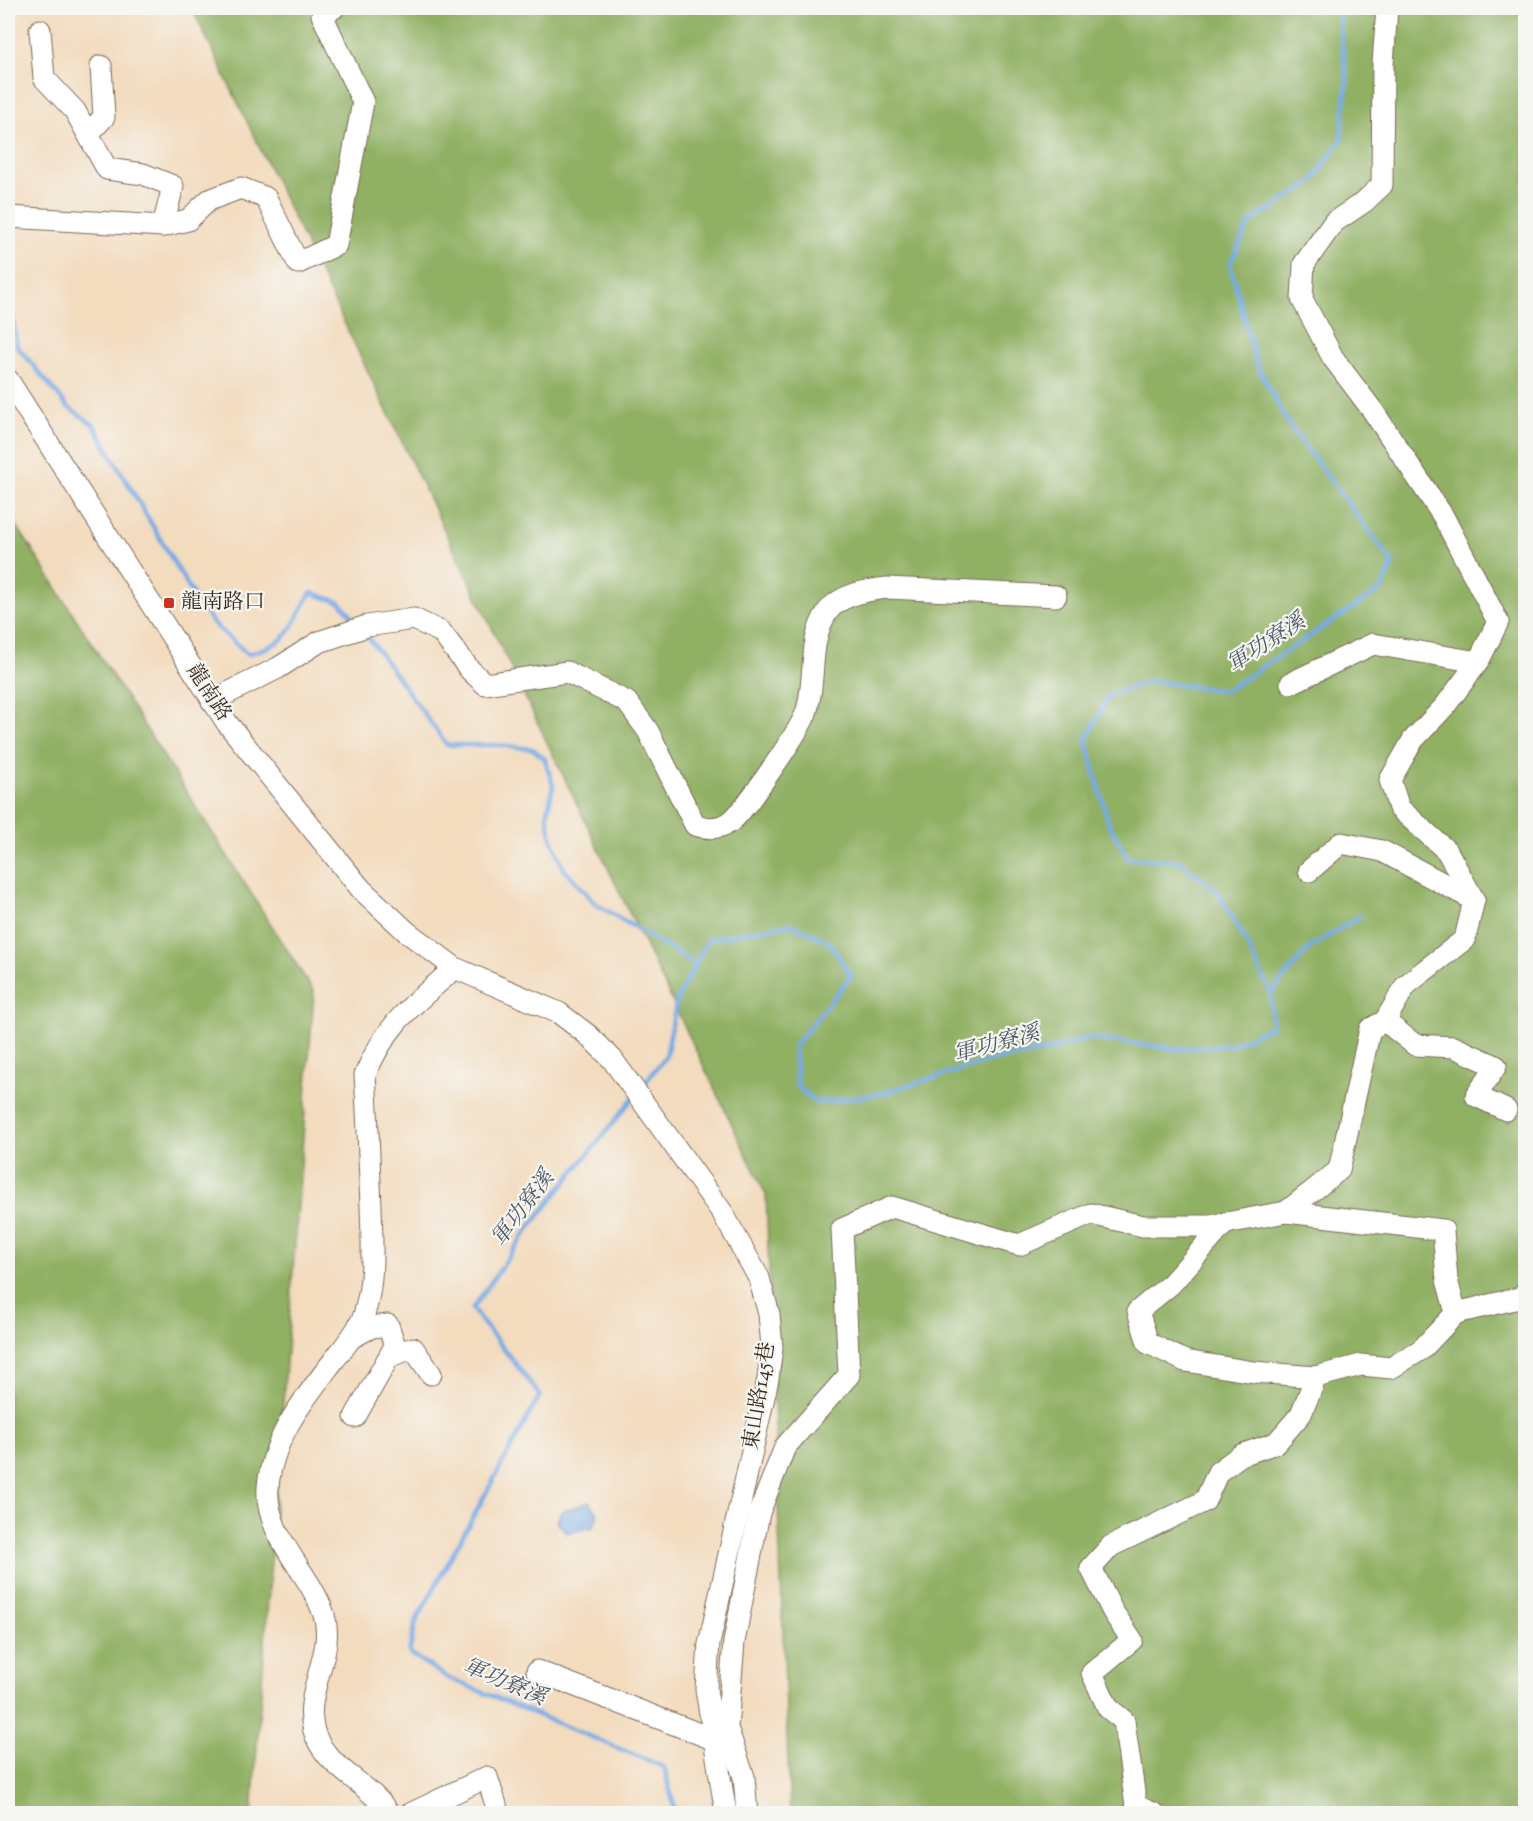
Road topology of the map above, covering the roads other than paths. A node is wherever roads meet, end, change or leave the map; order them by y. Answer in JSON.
{"nodes":[{"id":1,"x":334,"y":8,"type":"edge"},
{"id":2,"x":1387,"y":8,"type":"edge"},
{"id":3,"x":40,"y":30,"type":"dead end"},
{"id":4,"x":101,"y":66,"type":"dead end"},
{"id":5,"x":88,"y":134,"type":"junction"},
{"id":6,"x":8,"y":217,"type":"edge"},
{"id":7,"x":163,"y":226,"type":"junction"},
{"id":8,"x":8,"y":380,"type":"edge"},
{"id":9,"x":1056,"y":596,"type":"dead end"},
{"id":10,"x":1478,"y":662,"type":"junction"},
{"id":11,"x":1291,"y":683,"type":"dead end"},
{"id":12,"x":212,"y":701,"type":"junction"},
{"id":13,"x":1309,"y":871,"type":"dead end"},
{"id":14,"x":1474,"y":900,"type":"junction"},
{"id":15,"x":455,"y":968,"type":"junction"},
{"id":16,"x":1385,"y":1021,"type":"junction"},
{"id":17,"x":1506,"y":1110,"type":"dead end"},
{"id":18,"x":1286,"y":1212,"type":"junction"},
{"id":19,"x":1225,"y":1223,"type":"junction"},
{"id":20,"x":1526,"y":1291,"type":"edge"},
{"id":21,"x":1456,"y":1313,"type":"junction"},
{"id":22,"x":351,"y":1338,"type":"junction"},
{"id":23,"x":390,"y":1356,"type":"junction"},
{"id":24,"x":431,"y":1374,"type":"dead end"},
{"id":25,"x":1316,"y":1377,"type":"junction"},
{"id":26,"x":356,"y":1417,"type":"dead end"},
{"id":27,"x":537,"y":1671,"type":"dead end"},
{"id":28,"x":716,"y":1740,"type":"junction"},
{"id":29,"x":389,"y":1814,"type":"edge"},
{"id":30,"x":410,"y":1814,"type":"edge"},
{"id":31,"x":499,"y":1814,"type":"edge"},
{"id":32,"x":726,"y":1814,"type":"edge"},
{"id":33,"x":747,"y":1814,"type":"edge"},
{"id":34,"x":1155,"y":1814,"type":"edge"}],
"edges":[{"from":1,"to":7,"type":"street"},
{"from":2,"to":10,"type":"street"},
{"from":3,"to":5,"type":"street"},
{"from":4,"to":5,"type":"street"},
{"from":5,"to":7,"type":"street"},
{"from":6,"to":7,"type":"street"},
{"from":8,"to":12,"type":"street","name":"龍南路"},
{"from":9,"to":12,"type":"street"},
{"from":10,"to":11,"type":"street"},
{"from":10,"to":14,"type":"street"},
{"from":12,"to":15,"type":"street","name":"龍南路"},
{"from":13,"to":14,"type":"street"},
{"from":14,"to":16,"type":"street"},
{"from":15,"to":22,"type":"street"},
{"from":15,"to":28,"type":"street","name":"東山路145巷"},
{"from":16,"to":17,"type":"street"},
{"from":16,"to":18,"type":"street"},
{"from":18,"to":19,"type":"street"},
{"from":18,"to":21,"type":"street"},
{"from":19,"to":25,"type":"street"},
{"from":19,"to":33,"type":"street"},
{"from":20,"to":21,"type":"street"},
{"from":21,"to":25,"type":"street"},
{"from":22,"to":23,"type":"street"},
{"from":22,"to":29,"type":"street"},
{"from":23,"to":24,"type":"street"},
{"from":23,"to":26,"type":"street"},
{"from":25,"to":34,"type":"street"},
{"from":27,"to":28,"type":"street"},
{"from":28,"to":32,"type":"street","name":"東山路145巷"},
{"from":30,"to":31,"type":"street"}]}
